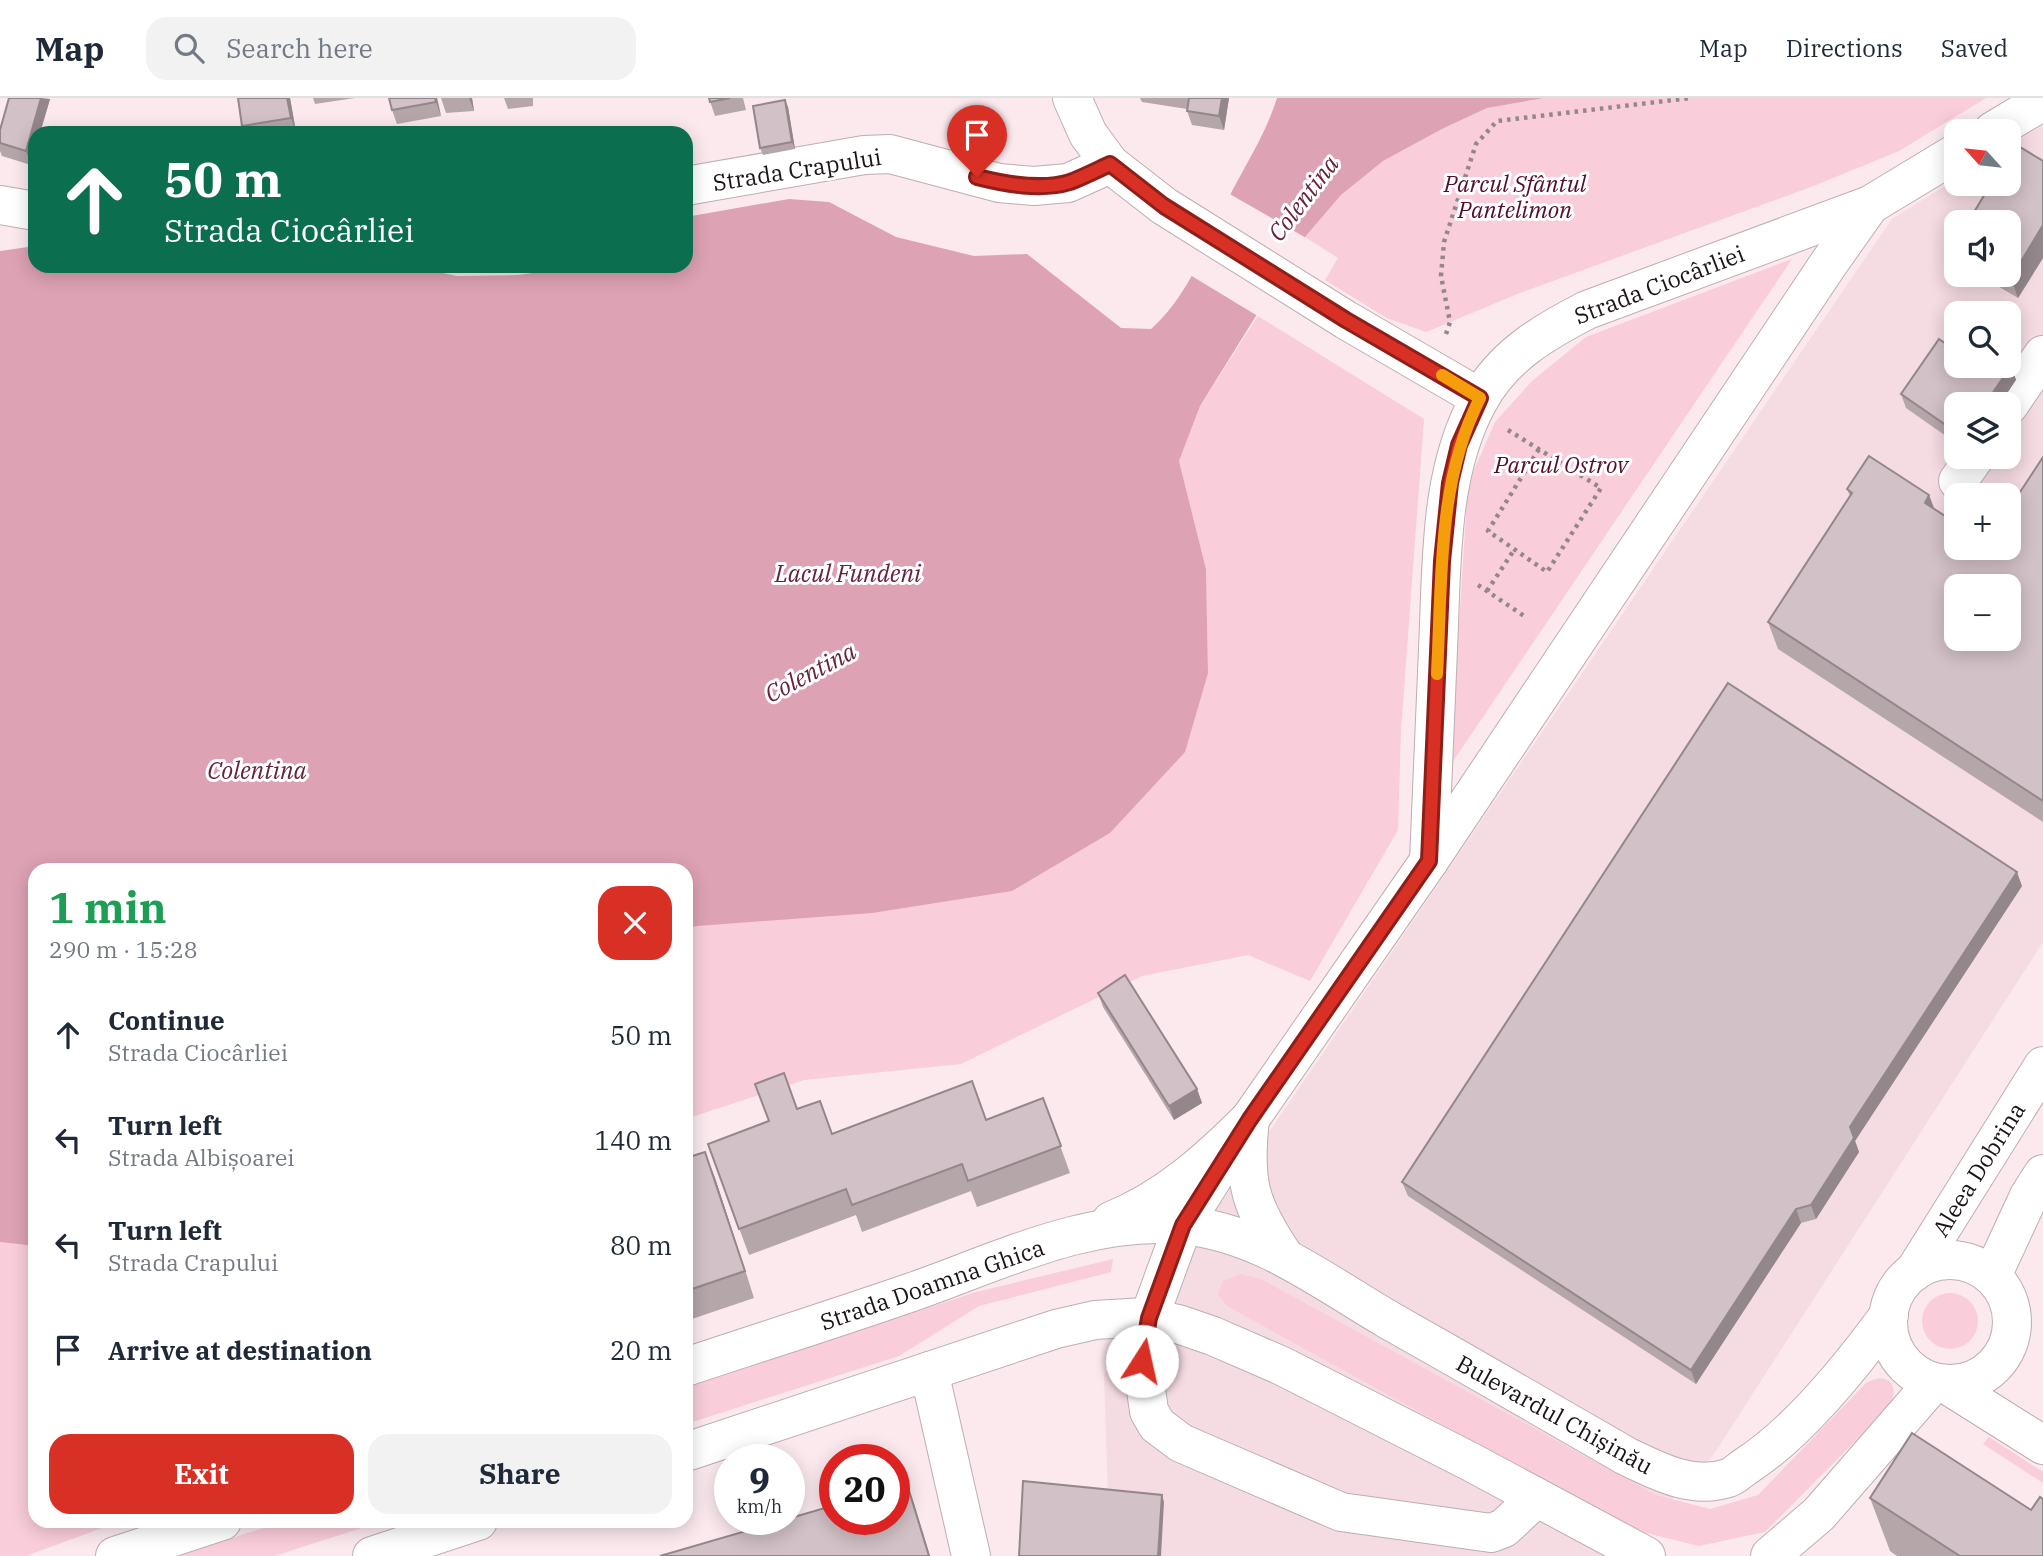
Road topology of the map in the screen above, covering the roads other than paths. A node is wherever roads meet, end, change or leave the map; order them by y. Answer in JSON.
{"nodes":[{"id":1,"x":1072,"y":98,"type":"edge"},
{"id":2,"x":2043,"y":101,"type":"edge"},
{"id":3,"x":2013,"y":119,"type":"edge"},
{"id":4,"x":1944,"y":160,"type":"edge"},
{"id":5,"x":1110,"y":164,"type":"junction"},
{"id":6,"x":693,"y":185,"type":"edge"},
{"id":7,"x":0,"y":205,"type":"edge"},
{"id":8,"x":1870,"y":205,"type":"junction"},
{"id":9,"x":28,"y":210,"type":"edge"},
{"id":10,"x":2043,"y":355,"type":"edge"},
{"id":11,"x":2018,"y":392,"type":"edge"},
{"id":12,"x":1477,"y":404,"type":"junction"},
{"id":13,"x":1429,"y":861,"type":"junction"},
{"id":14,"x":2043,"y":1066,"type":"edge"},
{"id":15,"x":1250,"y":1119,"type":"junction"},
{"id":16,"x":2043,"y":1174,"type":"edge"},
{"id":17,"x":1183,"y":1225,"type":"junction"},
{"id":18,"x":1078,"y":1234,"type":"junction"},
{"id":19,"x":1284,"y":1256,"type":"junction"},
{"id":20,"x":1914,"y":1272,"type":"junction"},
{"id":21,"x":1998,"y":1282,"type":"junction"},
{"id":22,"x":2043,"y":1314,"type":"edge"},
{"id":23,"x":1889,"y":1315,"type":"junction"},
{"id":24,"x":1149,"y":1318,"type":"junction"},
{"id":25,"x":693,"y":1365,"type":"edge"},
{"id":26,"x":929,"y":1371,"type":"junction"},
{"id":27,"x":1940,"y":1383,"type":"junction"},
{"id":28,"x":2043,"y":1445,"type":"edge"},
{"id":29,"x":693,"y":1450,"type":"edge"},
{"id":30,"x":1536,"y":1497,"type":"junction"},
{"id":31,"x":201,"y":1528,"type":"edge"},
{"id":32,"x":457,"y":1528,"type":"edge"},
{"id":33,"x":115,"y":1556,"type":"edge"},
{"id":34,"x":372,"y":1556,"type":"edge"},
{"id":35,"x":971,"y":1556,"type":"edge"},
{"id":36,"x":1646,"y":1556,"type":"edge"},
{"id":37,"x":1770,"y":1556,"type":"edge"}],
"edges":[{"from":1,"to":5,"type":"main road"},
{"from":2,"to":3,"type":"main road"},
{"from":4,"to":8,"type":"main road","name":"Strada Ciocârliei"},
{"from":5,"to":6,"type":"main road","name":"Strada Crapului"},
{"from":5,"to":12,"type":"main road"},
{"from":7,"to":9,"type":"main road"},
{"from":8,"to":12,"type":"main road","name":"Strada Ciocârliei"},
{"from":8,"to":13,"type":"main road","name":"Strada Ciocârliei"},
{"from":10,"to":11,"type":"main road"},
{"from":12,"to":13,"type":"main road","name":"Strada Ciocârliei"},
{"from":13,"to":15,"type":"main road","name":"Strada Ciocârliei"},
{"from":14,"to":20,"type":"main road","name":"Aleea Dobrina"},
{"from":15,"to":17,"type":"main road"},
{"from":15,"to":18,"type":"main road"},
{"from":15,"to":19,"type":"main road"},
{"from":16,"to":21,"type":"main road"},
{"from":17,"to":18,"type":"main road","name":"Strada Doamna Ghica"},
{"from":17,"to":19,"type":"main road","name":"Bulevardul Chișinău"},
{"from":17,"to":24,"type":"main road"},
{"from":18,"to":25,"type":"main road","name":"Strada Doamna Ghica"},
{"from":19,"to":23,"type":"main road","name":"Bulevardul Chișinău"},
{"from":20,"to":21,"type":"main road"},
{"from":20,"to":23,"type":"main road","name":"Bulevardul Chișinău"},
{"from":21,"to":22,"type":"main road"},
{"from":21,"to":27,"type":"main road"},
{"from":23,"to":27,"type":"main road"},
{"from":24,"to":26,"type":"main road"},
{"from":24,"to":30,"type":"main road"},
{"from":24,"to":30,"type":"main road"},
{"from":26,"to":29,"type":"main road"},
{"from":26,"to":35,"type":"main road"},
{"from":27,"to":28,"type":"main road"},
{"from":27,"to":37,"type":"main road"},
{"from":30,"to":36,"type":"main road"},
{"from":31,"to":33,"type":"main road"},
{"from":32,"to":34,"type":"main road"}]}
